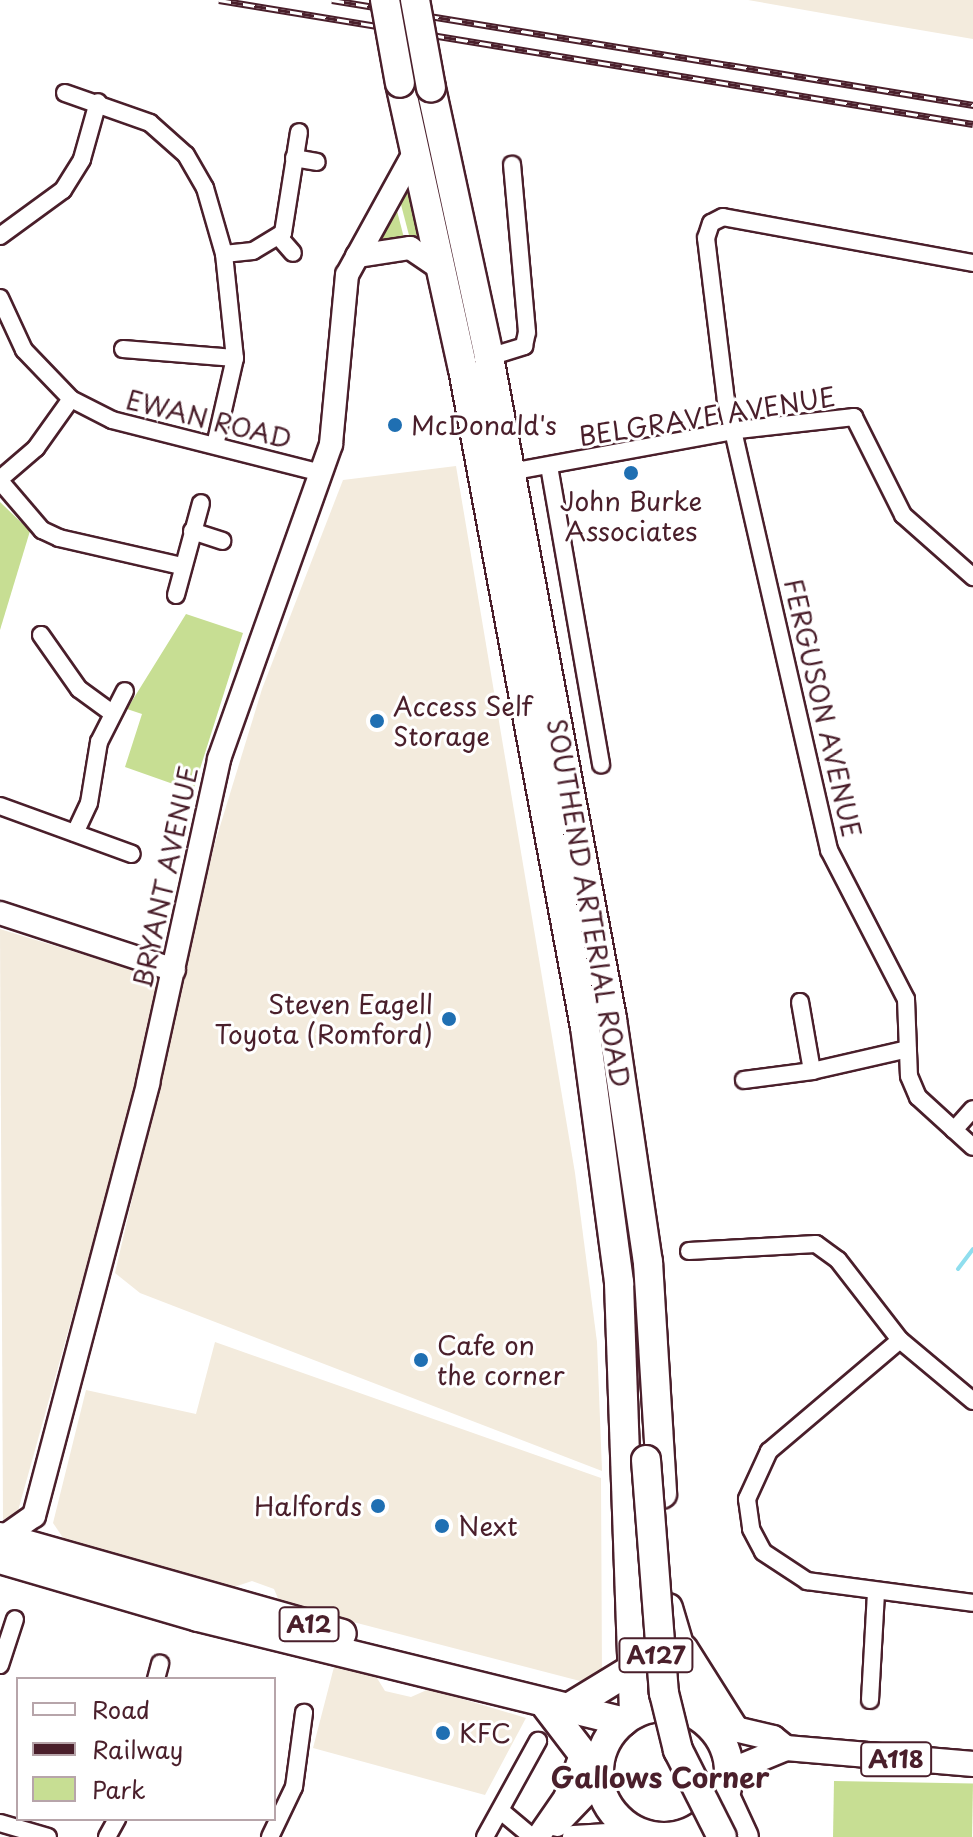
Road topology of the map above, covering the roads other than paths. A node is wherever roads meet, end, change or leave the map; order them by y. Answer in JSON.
{"nodes":[{"id":1,"x":385,"y":0,"type":"edge"},
{"id":2,"x":415,"y":0,"type":"edge"},
{"id":3,"x":65,"y":93,"type":"dead end"},
{"id":4,"x":98,"y":102,"type":"junction"},
{"id":5,"x":299,"y":132,"type":"dead end"},
{"id":6,"x":414,"y":153,"type":"junction"},
{"id":7,"x":294,"y":158,"type":"junction"},
{"id":8,"x":317,"y":162,"type":"dead end"},
{"id":9,"x":512,"y":165,"type":"dead end"},
{"id":10,"x":0,"y":236,"type":"edge"},
{"id":11,"x":279,"y":237,"type":"junction"},
{"id":12,"x":293,"y":253,"type":"dead end"},
{"id":13,"x":224,"y":254,"type":"junction"},
{"id":14,"x":357,"y":256,"type":"junction"},
{"id":15,"x":973,"y":263,"type":"edge"},
{"id":16,"x":440,"y":268,"type":"junction"},
{"id":17,"x":2,"y":307,"type":"edge"},
{"id":18,"x":123,"y":349,"type":"dead end"},
{"id":19,"x":489,"y":357,"type":"junction"},
{"id":20,"x":235,"y":358,"type":"junction"},
{"id":21,"x":71,"y":399,"type":"junction"},
{"id":22,"x":738,"y":430,"type":"junction"},
{"id":23,"x":216,"y":441,"type":"junction"},
{"id":24,"x":549,"y":466,"type":"junction"},
{"id":25,"x":510,"y":472,"type":"junction"},
{"id":26,"x":321,"y":473,"type":"junction"},
{"id":27,"x":0,"y":480,"type":"edge"},
{"id":28,"x":201,"y":503,"type":"dead end"},
{"id":29,"x":192,"y":531,"type":"junction"},
{"id":30,"x":222,"y":541,"type":"dead end"},
{"id":31,"x":181,"y":566,"type":"junction"},
{"id":32,"x":973,"y":577,"type":"edge"},
{"id":33,"x":176,"y":595,"type":"dead end"},
{"id":34,"x":41,"y":635,"type":"dead end"},
{"id":35,"x":125,"y":691,"type":"dead end"},
{"id":36,"x":111,"y":712,"type":"junction"},
{"id":37,"x":601,"y":765,"type":"dead end"},
{"id":38,"x":0,"y":806,"type":"edge"},
{"id":39,"x":75,"y":833,"type":"junction"},
{"id":40,"x":132,"y":854,"type":"dead end"},
{"id":41,"x":0,"y":913,"type":"edge"},
{"id":42,"x":174,"y":970,"type":"junction"},
{"id":43,"x":800,"y":1002,"type":"dead end"},
{"id":44,"x":908,"y":1049,"type":"junction"},
{"id":45,"x":812,"y":1071,"type":"junction"},
{"id":46,"x":744,"y":1080,"type":"dead end"},
{"id":47,"x":973,"y":1109,"type":"edge"},
{"id":48,"x":954,"y":1130,"type":"junction"},
{"id":49,"x":973,"y":1147,"type":"edge"},
{"id":50,"x":689,"y":1251,"type":"dead end"},
{"id":51,"x":648,"y":1262,"type":"junction"},
{"id":52,"x":619,"y":1283,"type":"junction"},
{"id":53,"x":900,"y":1340,"type":"junction"},
{"id":54,"x":973,"y":1401,"type":"edge"},
{"id":55,"x":646,"y":1460,"type":"junction"},
{"id":56,"x":34,"y":1516,"type":"junction"},
{"id":57,"x":1,"y":1544,"type":"edge"},
{"id":58,"x":53,"y":1552,"type":"junction"},
{"id":59,"x":876,"y":1591,"type":"junction"},
{"id":60,"x":668,"y":1601,"type":"junction"},
{"id":61,"x":973,"y":1603,"type":"edge"},
{"id":62,"x":8,"y":1627,"type":"edge"},
{"id":63,"x":0,"y":1665,"type":"edge"},
{"id":64,"x":632,"y":1669,"type":"junction"},
{"id":65,"x":439,"y":1671,"type":"junction"},
{"id":66,"x":870,"y":1700,"type":"dead end"},
{"id":67,"x":558,"y":1707,"type":"junction"},
{"id":68,"x":304,"y":1713,"type":"dead end"},
{"id":69,"x":628,"y":1717,"type":"junction"},
{"id":70,"x":702,"y":1719,"type":"junction"},
{"id":71,"x":735,"y":1727,"type":"junction"},
{"id":72,"x":538,"y":1741,"type":"dead end"},
{"id":73,"x":786,"y":1748,"type":"junction"},
{"id":74,"x":582,"y":1752,"type":"junction"},
{"id":75,"x":973,"y":1764,"type":"edge"},
{"id":76,"x":599,"y":1778,"type":"junction"},
{"id":77,"x":726,"y":1789,"type":"junction"},
{"id":78,"x":501,"y":1811,"type":"junction"},
{"id":79,"x":0,"y":1823,"type":"edge"},
{"id":80,"x":21,"y":1833,"type":"edge"},
{"id":81,"x":641,"y":1833,"type":"junction"},
{"id":82,"x":48,"y":1837,"type":"edge"},
{"id":83,"x":270,"y":1837,"type":"edge"},
{"id":84,"x":485,"y":1837,"type":"edge"},
{"id":85,"x":537,"y":1837,"type":"edge"},
{"id":86,"x":574,"y":1837,"type":"edge"},
{"id":87,"x":676,"y":1837,"type":"edge"},
{"id":88,"x":722,"y":1837,"type":"edge"},
{"id":89,"x":744,"y":1837,"type":"edge"}],
"edges":[{"from":1,"to":6,"type":"highway","name":"SOUTHEND ARTERIAL ROAD","number":"A127","bridge":true},
{"from":2,"to":19,"type":"highway","name":"SOUTHEND ARTERIAL ROAD","number":"A127","bridge":true},
{"from":3,"to":4,"type":"street"},
{"from":4,"to":10,"type":"street"},
{"from":4,"to":13,"type":"street"},
{"from":5,"to":7,"type":"street"},
{"from":6,"to":14,"type":"street","name":"BRYANT AVENUE"},
{"from":6,"to":16,"type":"highway","name":"SOUTHEND ARTERIAL ROAD","number":"A127"},
{"from":7,"to":8,"type":"street"},
{"from":7,"to":11,"type":"street"},
{"from":9,"to":19,"type":"street"},
{"from":11,"to":12,"type":"street"},
{"from":11,"to":13,"type":"street"},
{"from":13,"to":20,"type":"street"},
{"from":14,"to":16,"type":"street"},
{"from":14,"to":26,"type":"street","name":"BRYANT AVENUE"},
{"from":15,"to":22,"type":"street","name":"FERGUSON AVENUE"},
{"from":16,"to":52,"type":"highway","name":"SOUTHEND ARTERIAL ROAD","number":"A127"},
{"from":17,"to":21,"type":"street","name":"EWAN ROAD"},
{"from":18,"to":20,"type":"street"},
{"from":19,"to":25,"type":"highway","name":"SOUTHEND ARTERIAL ROAD","number":"A127"},
{"from":20,"to":23,"type":"street"},
{"from":21,"to":23,"type":"street","name":"EWAN ROAD"},
{"from":21,"to":27,"type":"street"},
{"from":22,"to":24,"type":"street","name":"BELGRAVE AVENUE"},
{"from":22,"to":32,"type":"street","name":"BELGRAVE AVENUE"},
{"from":22,"to":44,"type":"street","name":"FERGUSON AVENUE"},
{"from":23,"to":26,"type":"street","name":"EWAN ROAD"},
{"from":24,"to":25,"type":"street","name":"BELGRAVE AVENUE"},
{"from":24,"to":37,"type":"street"},
{"from":25,"to":51,"type":"highway","name":"SOUTHEND ARTERIAL ROAD","number":"A127"},
{"from":26,"to":42,"type":"street","name":"BRYANT AVENUE"},
{"from":27,"to":31,"type":"street"},
{"from":28,"to":29,"type":"street"},
{"from":29,"to":30,"type":"street"},
{"from":29,"to":31,"type":"street"},
{"from":31,"to":33,"type":"street"},
{"from":34,"to":36,"type":"street"},
{"from":35,"to":36,"type":"street"},
{"from":36,"to":39,"type":"street"},
{"from":38,"to":39,"type":"street"},
{"from":39,"to":40,"type":"street"},
{"from":41,"to":42,"type":"street"},
{"from":42,"to":56,"type":"street","name":"BRYANT AVENUE"},
{"from":43,"to":45,"type":"street"},
{"from":44,"to":45,"type":"street"},
{"from":44,"to":48,"type":"street","name":"FERGUSON AVENUE"},
{"from":45,"to":46,"type":"street"},
{"from":47,"to":48,"type":"street"},
{"from":48,"to":49,"type":"street","name":"FERGUSON AVENUE"},
{"from":50,"to":53,"type":"street"},
{"from":51,"to":55,"type":"highway","number":"A127"},
{"from":51,"to":60,"type":"highway","name":"SOUTHEND ARTERIAL ROAD","number":"A127"},
{"from":52,"to":55,"type":"highway","number":"A127"},
{"from":52,"to":64,"type":"highway","name":"SOUTHEND ARTERIAL ROAD","number":"A127"},
{"from":53,"to":54,"type":"street"},
{"from":53,"to":59,"type":"street"},
{"from":55,"to":88,"type":"highway","number":"A127","bridge":true},
{"from":56,"to":57,"type":"street"},
{"from":56,"to":58,"type":"street"},
{"from":57,"to":58,"type":"highway","number":"A12"},
{"from":57,"to":65,"type":"highway","number":"A12"},
{"from":58,"to":65,"type":"highway","number":"A12"},
{"from":59,"to":61,"type":"street"},
{"from":59,"to":66,"type":"street"},
{"from":60,"to":70,"type":"highway","name":"SOUTHEND ARTERIAL ROAD","number":"A127"},
{"from":60,"to":71,"type":"main road"},
{"from":62,"to":63,"type":"street"},
{"from":64,"to":67,"type":"highway"},
{"from":64,"to":69,"type":"highway","name":"SOUTHEND ARTERIAL ROAD","number":"A127"},
{"from":65,"to":67,"type":"highway","number":"A12"},
{"from":67,"to":69,"type":"highway","number":"A12"},
{"from":67,"to":74,"type":"highway"},
{"from":68,"to":83,"type":"street"},
{"from":69,"to":70,"type":"highway"},
{"from":69,"to":76,"type":"highway"},
{"from":70,"to":71,"type":"main road","number":"A118"},
{"from":70,"to":77,"type":"highway"},
{"from":71,"to":73,"type":"main road","number":"A118"},
{"from":72,"to":78,"type":"street"},
{"from":73,"to":75,"type":"main road","number":"A118"},
{"from":73,"to":77,"type":"main road","number":"A118"},
{"from":74,"to":76,"type":"highway"},
{"from":74,"to":85,"type":"street"},
{"from":76,"to":81,"type":"highway"},
{"from":76,"to":85,"type":"street"},
{"from":77,"to":87,"type":"highway"},
{"from":77,"to":89,"type":"highway"},
{"from":78,"to":84,"type":"street"},
{"from":78,"to":85,"type":"street"},
{"from":79,"to":80,"type":"street"},
{"from":80,"to":82,"type":"street"},
{"from":81,"to":86,"type":"street"},
{"from":81,"to":87,"type":"highway"}]}
